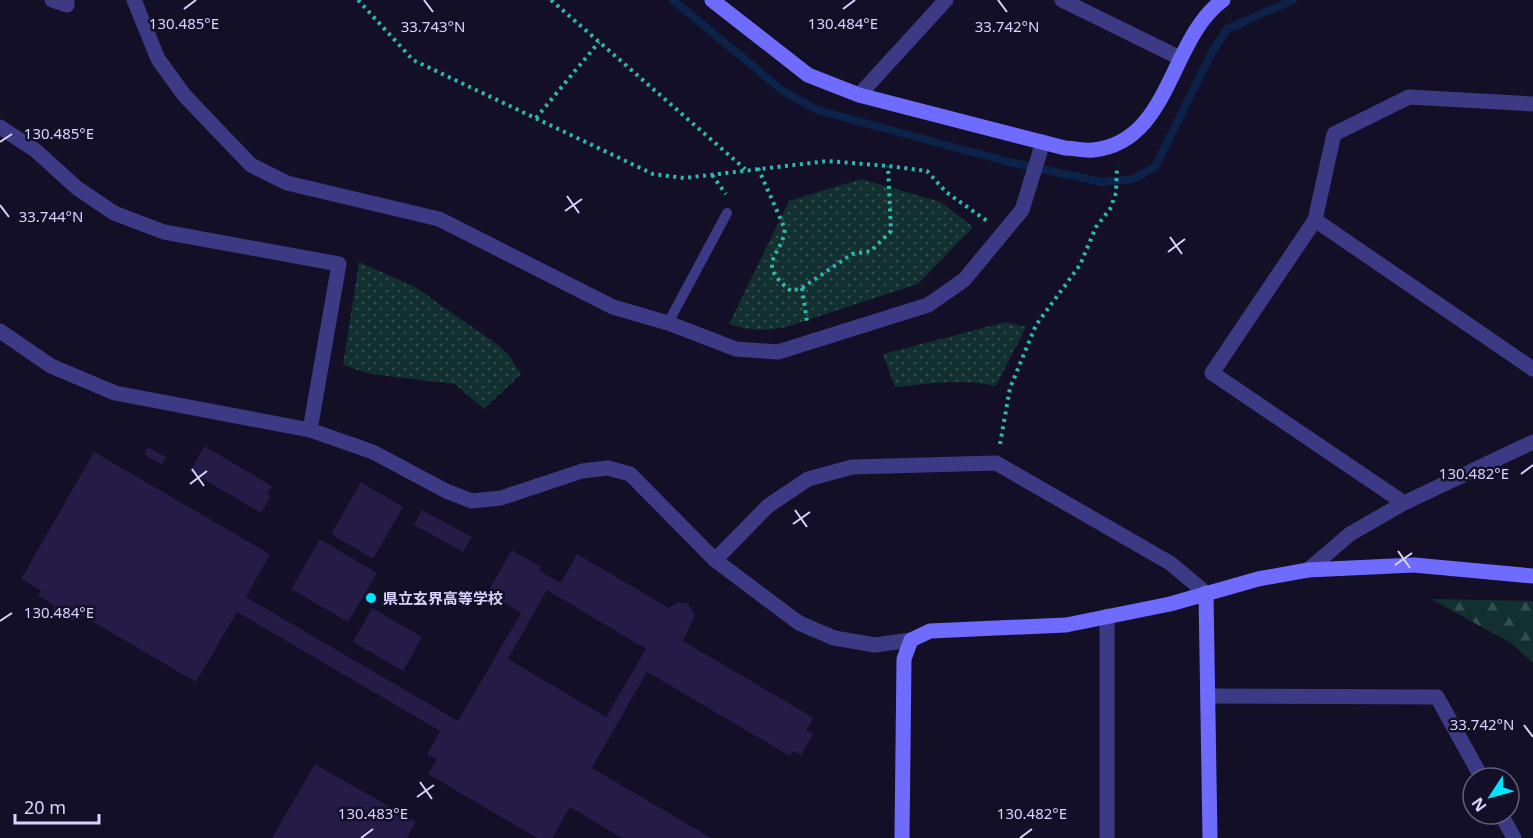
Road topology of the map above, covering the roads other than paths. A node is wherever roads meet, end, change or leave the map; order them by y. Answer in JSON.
{"nodes":[{"id":1,"x":52,"y":0,"type":"edge"},
{"id":2,"x":67,"y":0,"type":"edge"},
{"id":3,"x":134,"y":0,"type":"edge"},
{"id":4,"x":712,"y":0,"type":"edge"},
{"id":5,"x":946,"y":0,"type":"edge"},
{"id":6,"x":1062,"y":0,"type":"edge"},
{"id":7,"x":1223,"y":0,"type":"edge"},
{"id":8,"x":1180,"y":58,"type":"junction"},
{"id":9,"x":858,"y":95,"type":"junction"},
{"id":10,"x":1533,"y":104,"type":"edge"},
{"id":11,"x":0,"y":128,"type":"edge"},
{"id":12,"x":1042,"y":142,"type":"junction"},
{"id":13,"x":727,"y":213,"type":"dead end"},
{"id":14,"x":1315,"y":220,"type":"junction"},
{"id":15,"x":668,"y":323,"type":"junction"},
{"id":16,"x":0,"y":331,"type":"edge"},
{"id":17,"x":1533,"y":369,"type":"edge"},
{"id":18,"x":310,"y":430,"type":"junction"},
{"id":19,"x":1533,"y":442,"type":"edge"},
{"id":20,"x":1404,"y":503,"type":"junction"},
{"id":21,"x":716,"y":560,"type":"junction"},
{"id":22,"x":1308,"y":570,"type":"junction"},
{"id":23,"x":1533,"y":576,"type":"edge"},
{"id":24,"x":1206,"y":593,"type":"junction"},
{"id":25,"x":1107,"y":616,"type":"junction"},
{"id":26,"x":910,"y":640,"type":"junction"},
{"id":27,"x":1208,"y":696,"type":"junction"},
{"id":28,"x":1475,"y":766,"type":"edge"},
{"id":29,"x":902,"y":838,"type":"edge"},
{"id":30,"x":1107,"y":838,"type":"edge"},
{"id":31,"x":1210,"y":838,"type":"edge"}],
"edges":[{"from":1,"to":2,"type":"street"},
{"from":3,"to":15,"type":"street"},
{"from":4,"to":9,"type":"street"},
{"from":5,"to":9,"type":"street"},
{"from":6,"to":8,"type":"street"},
{"from":7,"to":8,"type":"street"},
{"from":8,"to":12,"type":"street"},
{"from":9,"to":12,"type":"street"},
{"from":10,"to":14,"type":"street"},
{"from":11,"to":18,"type":"street"},
{"from":12,"to":15,"type":"street"},
{"from":13,"to":15,"type":"lane"},
{"from":14,"to":17,"type":"street"},
{"from":14,"to":20,"type":"street"},
{"from":16,"to":18,"type":"street"},
{"from":18,"to":21,"type":"street"},
{"from":19,"to":20,"type":"street"},
{"from":20,"to":22,"type":"street"},
{"from":21,"to":24,"type":"street"},
{"from":21,"to":26,"type":"street"},
{"from":22,"to":23,"type":"street"},
{"from":22,"to":24,"type":"street"},
{"from":24,"to":25,"type":"street"},
{"from":24,"to":27,"type":"street"},
{"from":25,"to":26,"type":"street"},
{"from":25,"to":30,"type":"street"},
{"from":26,"to":29,"type":"street"},
{"from":27,"to":28,"type":"street"},
{"from":27,"to":31,"type":"street"}]}
